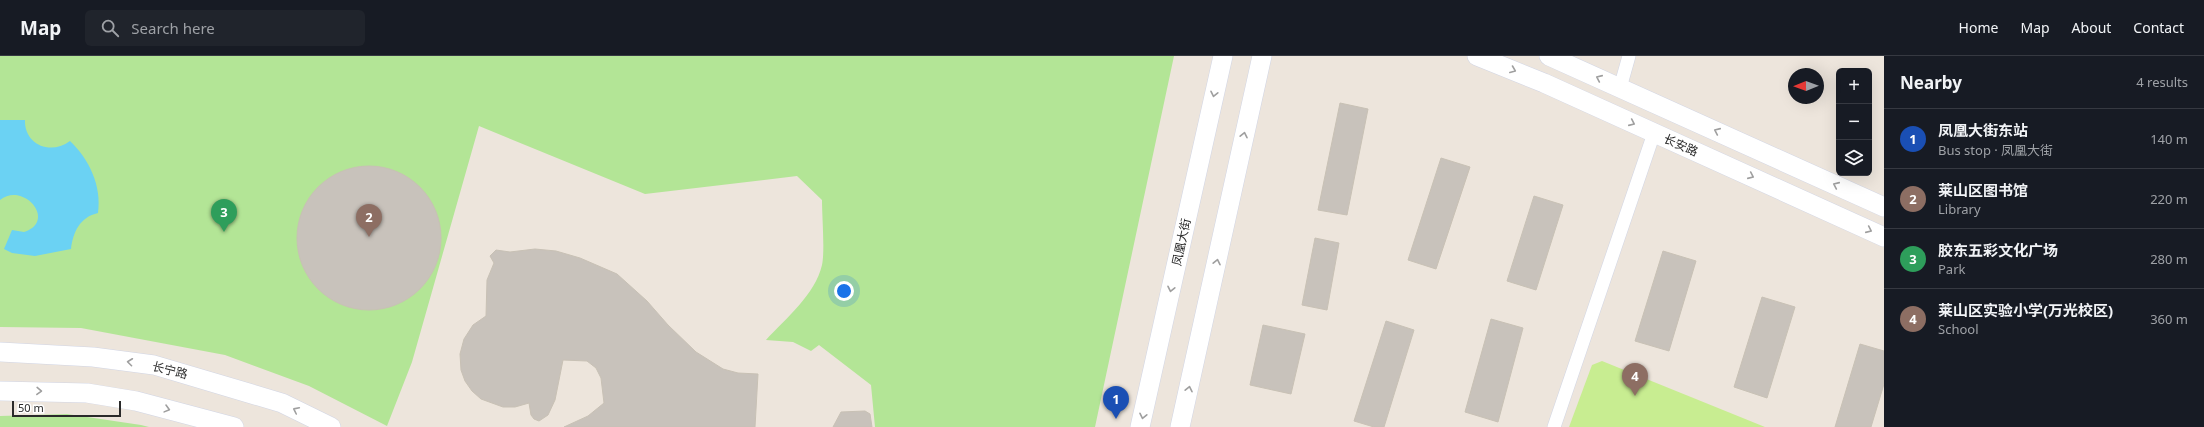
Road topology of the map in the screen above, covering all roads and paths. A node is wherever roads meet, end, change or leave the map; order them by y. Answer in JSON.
{"nodes":[{"id":1,"x":1222,"y":56,"type":"edge"},
{"id":2,"x":1262,"y":56,"type":"edge"},
{"id":3,"x":1274,"y":56,"type":"edge"},
{"id":4,"x":1477,"y":56,"type":"edge"},
{"id":5,"x":1549,"y":56,"type":"edge"},
{"id":6,"x":1629,"y":56,"type":"edge"},
{"id":7,"x":1620,"y":88,"type":"junction"},
{"id":8,"x":1254,"y":90,"type":"junction"},
{"id":9,"x":1654,"y":133,"type":"junction"},
{"id":10,"x":1884,"y":207,"type":"edge"},
{"id":11,"x":1884,"y":237,"type":"edge"},
{"id":12,"x":0,"y":352,"type":"edge"},
{"id":13,"x":0,"y":391,"type":"edge"},
{"id":14,"x":234,"y":427,"type":"edge"},
{"id":15,"x":312,"y":427,"type":"edge"},
{"id":16,"x":323,"y":427,"type":"edge"},
{"id":17,"x":331,"y":427,"type":"edge"},
{"id":18,"x":1140,"y":427,"type":"edge"},
{"id":19,"x":1180,"y":427,"type":"edge"},
{"id":20,"x":1554,"y":427,"type":"edge"}],
"edges":[{"from":1,"to":18,"type":"street","name":"凤凰大街","one_way":true},
{"from":2,"to":8,"type":"street"},
{"from":3,"to":8,"type":"street"},
{"from":4,"to":9,"type":"street","name":"长安路","one_way":true},
{"from":7,"to":5,"type":"street","one_way":true},
{"from":6,"to":7,"type":"street"},
{"from":10,"to":7,"type":"street","one_way":true},
{"from":19,"to":8,"type":"street","one_way":true},
{"from":9,"to":11,"type":"street","name":"长安路","one_way":true},
{"from":9,"to":20,"type":"street"},
{"from":17,"to":12,"type":"street","name":"长宁路","one_way":true},
{"from":13,"to":14,"type":"street","one_way":true},
{"from":15,"to":16,"type":"street"}]}
